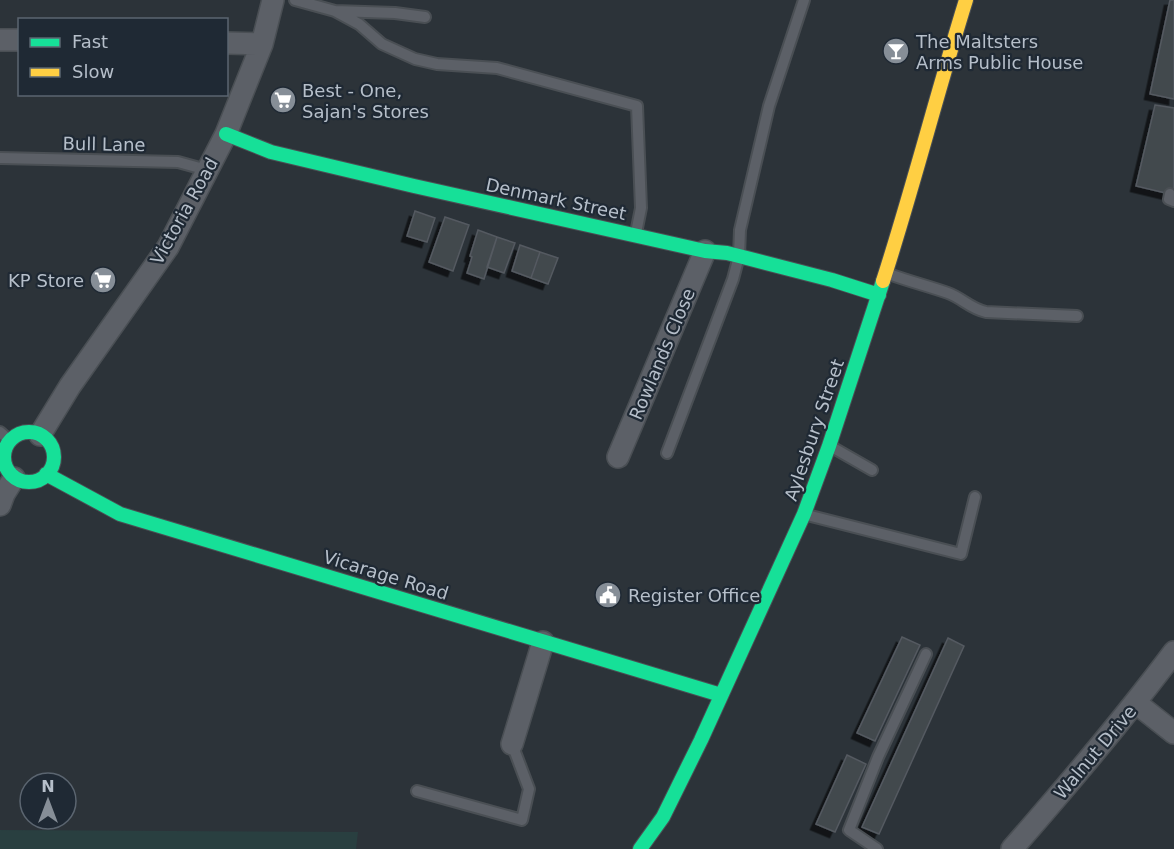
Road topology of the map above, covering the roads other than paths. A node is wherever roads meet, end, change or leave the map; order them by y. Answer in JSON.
{"nodes":[{"id":1,"x":273,"y":0,"type":"edge"},
{"id":2,"x":295,"y":0,"type":"edge"},
{"id":3,"x":804,"y":0,"type":"edge"},
{"id":4,"x":966,"y":0,"type":"edge"},
{"id":5,"x":335,"y":11,"type":"junction"},
{"id":6,"x":425,"y":17,"type":"dead end"},
{"id":7,"x":0,"y":40,"type":"edge"},
{"id":8,"x":18,"y":40,"type":"edge"},
{"id":9,"x":228,"y":43,"type":"edge"},
{"id":10,"x":262,"y":44,"type":"junction"},
{"id":11,"x":226,"y":134,"type":"junction"},
{"id":12,"x":0,"y":158,"type":"edge"},
{"id":13,"x":207,"y":170,"type":"junction"},
{"id":14,"x":636,"y":235,"type":"junction"},
{"id":15,"x":705,"y":251,"type":"junction"},
{"id":16,"x":739,"y":256,"type":"junction"},
{"id":17,"x":885,"y":273,"type":"junction"},
{"id":18,"x":879,"y":295,"type":"junction"},
{"id":19,"x":1077,"y":316,"type":"dead end"},
{"id":20,"x":40,"y":435,"type":"junction"},
{"id":21,"x":5,"y":437,"type":"edge"},
{"id":22,"x":829,"y":446,"type":"junction"},
{"id":23,"x":667,"y":453,"type":"dead end"},
{"id":24,"x":2,"y":456,"type":"edge"},
{"id":25,"x":618,"y":457,"type":"dead end"},
{"id":26,"x":872,"y":470,"type":"dead end"},
{"id":27,"x":46,"y":474,"type":"junction"},
{"id":28,"x":14,"y":478,"type":"junction"},
{"id":29,"x":975,"y":497,"type":"dead end"},
{"id":30,"x":0,"y":505,"type":"edge"},
{"id":31,"x":804,"y":514,"type":"junction"},
{"id":32,"x":543,"y":642,"type":"junction"},
{"id":33,"x":1174,"y":652,"type":"edge"},
{"id":34,"x":926,"y":654,"type":"dead end"},
{"id":35,"x":721,"y":695,"type":"junction"},
{"id":36,"x":1136,"y":703,"type":"junction"},
{"id":37,"x":1174,"y":734,"type":"edge"},
{"id":38,"x":512,"y":744,"type":"joint"},
{"id":39,"x":417,"y":791,"type":"dead end"},
{"id":40,"x":640,"y":849,"type":"edge"},
{"id":41,"x":877,"y":849,"type":"edge"},
{"id":42,"x":1012,"y":849,"type":"edge"}],
"edges":[{"from":1,"to":10,"type":"street","name":"Victoria Road"},
{"from":2,"to":5,"type":"lane"},
{"from":3,"to":16,"type":"lane"},
{"from":4,"to":17,"type":"street","name":"Aylesbury Street"},
{"from":5,"to":6,"type":"lane"},
{"from":5,"to":14,"type":"lane"},
{"from":7,"to":8,"type":"street"},
{"from":9,"to":10,"type":"street"},
{"from":10,"to":11,"type":"street","name":"Victoria Road"},
{"from":11,"to":13,"type":"street","name":"Victoria Road"},
{"from":11,"to":14,"type":"street","name":"Denmark Street"},
{"from":12,"to":13,"type":"lane","name":"Bull Lane"},
{"from":13,"to":20,"type":"street","name":"Victoria Road"},
{"from":14,"to":15,"type":"street","name":"Denmark Street"},
{"from":15,"to":16,"type":"street","name":"Denmark Street"},
{"from":15,"to":25,"type":"street","name":"Rowlands Close"},
{"from":16,"to":18,"type":"street","name":"Denmark Street"},
{"from":16,"to":23,"type":"lane"},
{"from":17,"to":18,"type":"street","name":"Aylesbury Street"},
{"from":17,"to":19,"type":"lane"},
{"from":18,"to":22,"type":"street","name":"Aylesbury Street"},
{"from":20,"to":21,"type":"street"},
{"from":20,"to":27,"type":"street"},
{"from":21,"to":24,"type":"street"},
{"from":22,"to":26,"type":"lane"},
{"from":22,"to":31,"type":"street","name":"Aylesbury Street"},
{"from":24,"to":28,"type":"street"},
{"from":27,"to":28,"type":"street"},
{"from":27,"to":32,"type":"street","name":"Vicarage Road"},
{"from":28,"to":30,"type":"street"},
{"from":29,"to":31,"type":"lane"},
{"from":31,"to":35,"type":"street","name":"Aylesbury Street"},
{"from":32,"to":35,"type":"street","name":"Vicarage Road"},
{"from":32,"to":38,"type":"street"},
{"from":33,"to":36,"type":"street","name":"Walnut Drive"},
{"from":34,"to":41,"type":"lane"},
{"from":35,"to":40,"type":"street","name":"Aylesbury Street"},
{"from":36,"to":37,"type":"street"},
{"from":36,"to":42,"type":"street","name":"Walnut Drive"},
{"from":38,"to":39,"type":"lane"}]}
